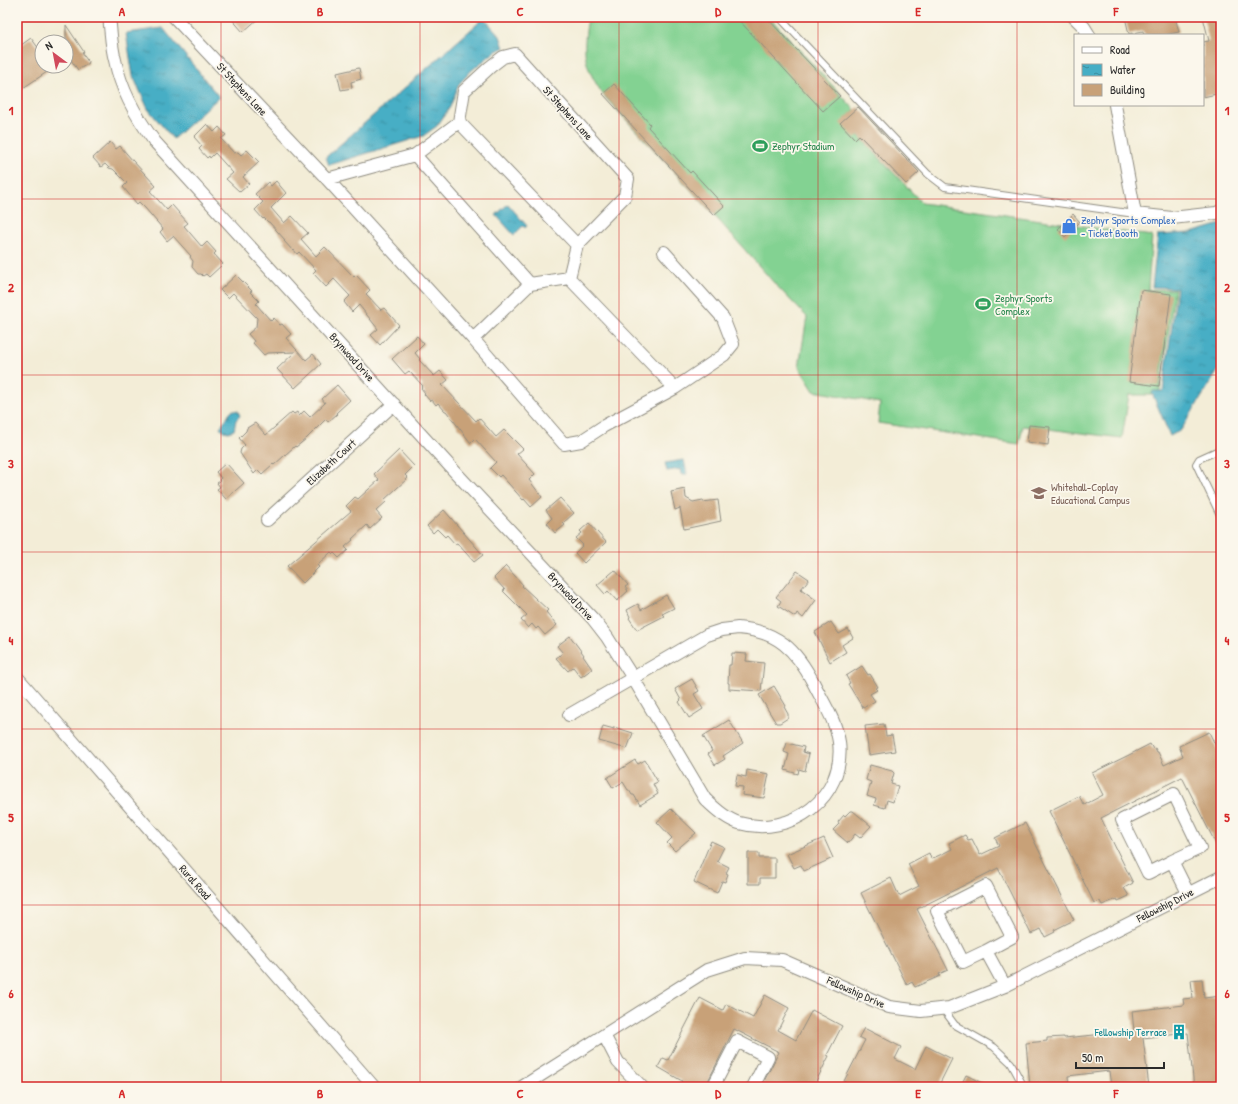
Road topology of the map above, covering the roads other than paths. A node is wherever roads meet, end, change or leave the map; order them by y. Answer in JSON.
{"nodes":[{"id":1,"x":109,"y":17,"type":"edge"},
{"id":2,"x":174,"y":17,"type":"edge"},
{"id":3,"x":779,"y":17,"type":"edge"},
{"id":4,"x":1074,"y":17,"type":"edge"},
{"id":5,"x":1088,"y":34,"type":"edge"},
{"id":6,"x":1115,"y":106,"type":"edge"},
{"id":7,"x":459,"y":122,"type":"junction"},
{"id":8,"x":415,"y":154,"type":"junction"},
{"id":9,"x":327,"y":179,"type":"junction"},
{"id":10,"x":1221,"y":211,"type":"edge"},
{"id":11,"x":1135,"y":214,"type":"junction"},
{"id":12,"x":577,"y":245,"type":"junction"},
{"id":13,"x":664,"y":252,"type":"dead end"},
{"id":14,"x":569,"y":278,"type":"junction"},
{"id":15,"x":530,"y":284,"type":"junction"},
{"id":16,"x":473,"y":339,"type":"junction"},
{"id":17,"x":675,"y":388,"type":"junction"},
{"id":18,"x":394,"y":404,"type":"junction"},
{"id":19,"x":1221,"y":448,"type":"edge"},
{"id":20,"x":1221,"y":517,"type":"edge"},
{"id":21,"x":267,"y":520,"type":"dead end"},
{"id":22,"x":17,"y":676,"type":"edge"},
{"id":23,"x":633,"y":678,"type":"junction"},
{"id":24,"x":569,"y":714,"type":"dead end"},
{"id":25,"x":1172,"y":861,"type":"junction"},
{"id":26,"x":1221,"y":877,"type":"edge"},
{"id":27,"x":1188,"y":893,"type":"junction"},
{"id":28,"x":986,"y":951,"type":"junction"},
{"id":29,"x":1005,"y":986,"type":"junction"},
{"id":30,"x":943,"y":1009,"type":"junction"},
{"id":31,"x":604,"y":1035,"type":"junction"},
{"id":32,"x":374,"y":1087,"type":"edge"},
{"id":33,"x":522,"y":1087,"type":"edge"},
{"id":34,"x":642,"y":1087,"type":"edge"},
{"id":35,"x":713,"y":1087,"type":"edge"},
{"id":36,"x":753,"y":1087,"type":"edge"},
{"id":37,"x":1024,"y":1087,"type":"edge"}],
"edges":[{"from":1,"to":18,"type":"street","name":"Brynwood Drive"},
{"from":2,"to":9,"type":"street","name":"St Stephens Lane"},
{"from":3,"to":11,"type":"lane"},
{"from":4,"to":5,"type":"street"},
{"from":6,"to":11,"type":"street"},
{"from":7,"to":8,"type":"street"},
{"from":7,"to":12,"type":"street"},
{"from":7,"to":12,"type":"street","name":"St Stephens Lane"},
{"from":8,"to":9,"type":"street"},
{"from":8,"to":15,"type":"street"},
{"from":9,"to":16,"type":"street","name":"St Stephens Lane"},
{"from":10,"to":11,"type":"street"},
{"from":12,"to":14,"type":"street"},
{"from":13,"to":17,"type":"street","name":"St Stephens Lane"},
{"from":14,"to":15,"type":"street"},
{"from":14,"to":17,"type":"street"},
{"from":15,"to":16,"type":"street"},
{"from":16,"to":17,"type":"street","name":"St Stephens Lane"},
{"from":18,"to":21,"type":"street","name":"Elizabeth Court"},
{"from":18,"to":23,"type":"street","name":"Brynwood Drive"},
{"from":19,"to":20,"type":"lane"},
{"from":22,"to":32,"type":"street","name":"Rural Road"},
{"from":23,"to":23,"type":"street","name":"Brynwood Drive"},
{"from":23,"to":24,"type":"street","name":"Brynwood Drive"},
{"from":25,"to":25,"type":"street"},
{"from":25,"to":27,"type":"street"},
{"from":26,"to":27,"type":"street","name":"Fellowship Drive"},
{"from":27,"to":29,"type":"street","name":"Fellowship Drive"},
{"from":28,"to":28,"type":"street"},
{"from":28,"to":29,"type":"street"},
{"from":29,"to":30,"type":"street","name":"Fellowship Drive"},
{"from":30,"to":31,"type":"street","name":"Fellowship Drive"},
{"from":30,"to":37,"type":"lane"},
{"from":31,"to":33,"type":"street","name":"Fellowship Drive"},
{"from":31,"to":34,"type":"street"},
{"from":35,"to":36,"type":"street"}]}
